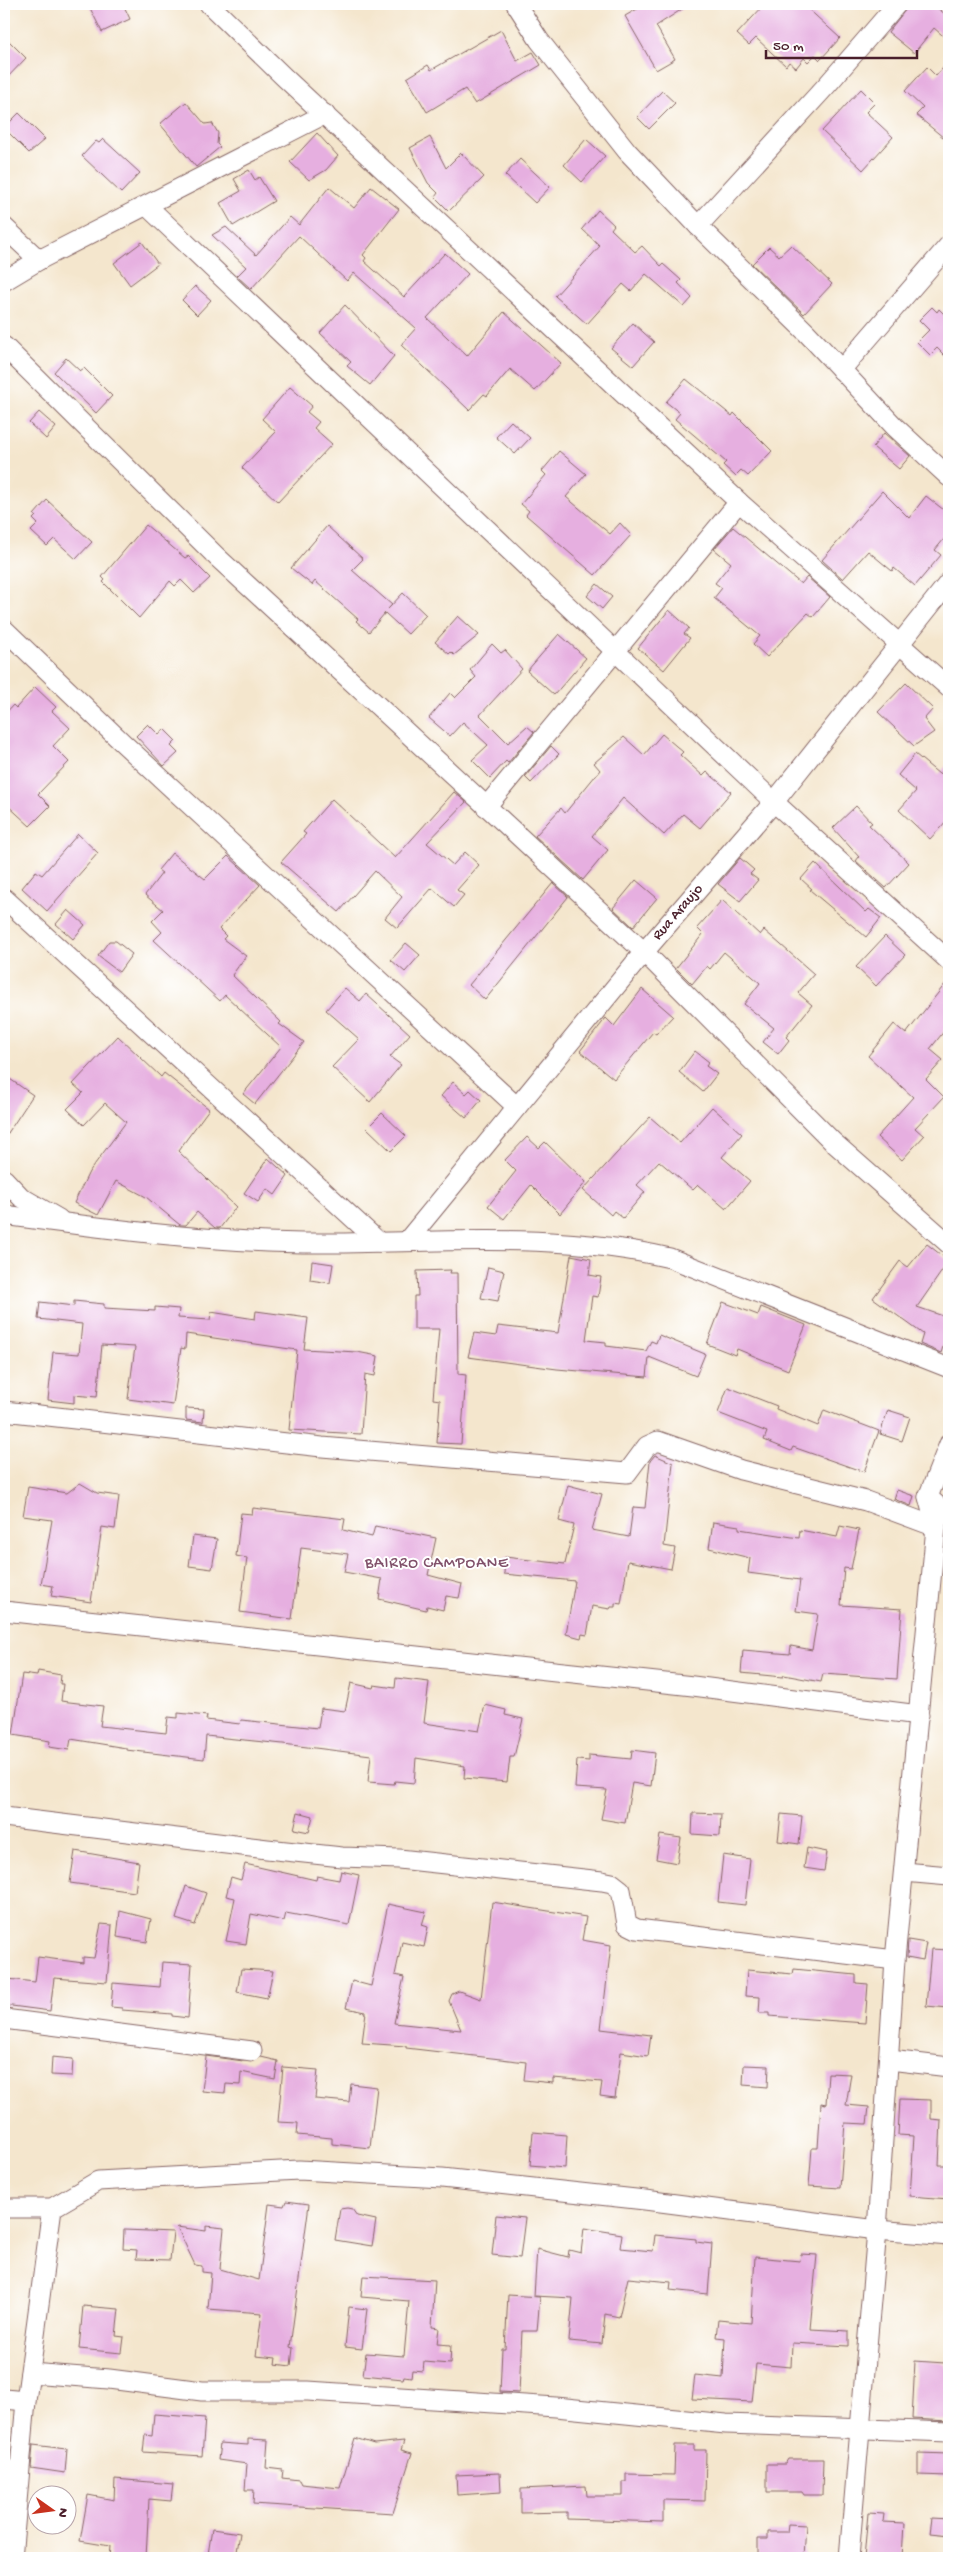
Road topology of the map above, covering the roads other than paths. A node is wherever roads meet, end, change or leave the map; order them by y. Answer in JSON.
{"nodes":[{"id":1,"x":209,"y":4,"type":"edge"},
{"id":2,"x":516,"y":4,"type":"edge"},
{"id":3,"x":897,"y":4,"type":"edge"},
{"id":4,"x":325,"y":114,"type":"junction"},
{"id":5,"x":147,"y":206,"type":"junction"},
{"id":6,"x":698,"y":226,"type":"junction"},
{"id":7,"x":4,"y":227,"type":"edge"},
{"id":8,"x":949,"y":245,"type":"edge"},
{"id":9,"x":39,"y":260,"type":"junction"},
{"id":10,"x":4,"y":281,"type":"edge"},
{"id":11,"x":4,"y":346,"type":"edge"},
{"id":12,"x":841,"y":370,"type":"junction"},
{"id":13,"x":949,"y":477,"type":"edge"},
{"id":14,"x":739,"y":502,"type":"junction"},
{"id":15,"x":949,"y":582,"type":"edge"},
{"id":16,"x":4,"y":628,"type":"edge"},
{"id":17,"x":901,"y":644,"type":"junction"},
{"id":18,"x":616,"y":652,"type":"junction"},
{"id":19,"x":949,"y":688,"type":"edge"},
{"id":20,"x":774,"y":802,"type":"junction"},
{"id":21,"x":486,"y":807,"type":"junction"},
{"id":22,"x":4,"y":898,"type":"edge"},
{"id":23,"x":644,"y":952,"type":"junction"},
{"id":24,"x":949,"y":961,"type":"edge"},
{"id":25,"x":517,"y":1106,"type":"junction"},
{"id":26,"x":4,"y":1179,"type":"edge"},
{"id":27,"x":4,"y":1215,"type":"edge"},
{"id":28,"x":67,"y":1224,"type":"junction"},
{"id":29,"x":407,"y":1241,"type":"junction"},
{"id":30,"x":379,"y":1242,"type":"junction"},
{"id":31,"x":949,"y":1242,"type":"edge"},
{"id":32,"x":949,"y":1368,"type":"edge"},
{"id":33,"x":4,"y":1411,"type":"edge"},
{"id":34,"x":949,"y":1444,"type":"edge"},
{"id":35,"x":943,"y":1522,"type":"edge"},
{"id":36,"x":4,"y":1611,"type":"edge"},
{"id":37,"x":919,"y":1715,"type":"junction"},
{"id":38,"x":4,"y":1817,"type":"edge"},
{"id":39,"x":904,"y":1872,"type":"junction"},
{"id":40,"x":949,"y":1876,"type":"edge"},
{"id":41,"x":895,"y":1960,"type":"junction"},
{"id":42,"x":4,"y":2019,"type":"edge"},
{"id":43,"x":252,"y":2051,"type":"dead end"},
{"id":44,"x":890,"y":2060,"type":"junction"},
{"id":45,"x":949,"y":2067,"type":"edge"},
{"id":46,"x":4,"y":2208,"type":"edge"},
{"id":47,"x":52,"y":2208,"type":"junction"},
{"id":48,"x":877,"y":2230,"type":"junction"},
{"id":49,"x":949,"y":2236,"type":"edge"},
{"id":50,"x":30,"y":2373,"type":"junction"},
{"id":51,"x":4,"y":2399,"type":"edge"},
{"id":52,"x":26,"y":2401,"type":"junction"},
{"id":53,"x":860,"y":2428,"type":"junction"},
{"id":54,"x":949,"y":2432,"type":"edge"},
{"id":55,"x":12,"y":2558,"type":"edge"},
{"id":56,"x":849,"y":2558,"type":"edge"}],
"edges":[{"from":1,"to":4,"type":"street"},
{"from":2,"to":6,"type":"street"},
{"from":3,"to":6,"type":"street"},
{"from":4,"to":5,"type":"street"},
{"from":4,"to":14,"type":"street"},
{"from":5,"to":9,"type":"street"},
{"from":5,"to":18,"type":"street"},
{"from":6,"to":12,"type":"street"},
{"from":7,"to":9,"type":"street"},
{"from":8,"to":12,"type":"street"},
{"from":9,"to":10,"type":"street"},
{"from":11,"to":21,"type":"street"},
{"from":12,"to":13,"type":"street"},
{"from":14,"to":17,"type":"street"},
{"from":14,"to":18,"type":"street"},
{"from":15,"to":17,"type":"street","name":"Rua Araujo"},
{"from":16,"to":25,"type":"street"},
{"from":17,"to":19,"type":"street"},
{"from":17,"to":20,"type":"street","name":"Rua Araujo"},
{"from":18,"to":20,"type":"street"},
{"from":18,"to":21,"type":"street"},
{"from":20,"to":23,"type":"street","name":"Rua Araujo"},
{"from":20,"to":24,"type":"street"},
{"from":21,"to":23,"type":"street"},
{"from":22,"to":30,"type":"street"},
{"from":23,"to":25,"type":"street","name":"Rua Araujo"},
{"from":23,"to":31,"type":"street"},
{"from":25,"to":29,"type":"street","name":"Rua Araujo"},
{"from":26,"to":28,"type":"street"},
{"from":27,"to":28,"type":"street"},
{"from":28,"to":30,"type":"street"},
{"from":29,"to":30,"type":"street"},
{"from":29,"to":32,"type":"street"},
{"from":33,"to":35,"type":"street"},
{"from":34,"to":35,"type":"street"},
{"from":35,"to":37,"type":"street"},
{"from":36,"to":37,"type":"street"},
{"from":37,"to":39,"type":"street"},
{"from":38,"to":41,"type":"street"},
{"from":39,"to":40,"type":"street"},
{"from":39,"to":41,"type":"street"},
{"from":41,"to":44,"type":"street"},
{"from":42,"to":43,"type":"street"},
{"from":44,"to":45,"type":"street"},
{"from":44,"to":48,"type":"street"},
{"from":46,"to":47,"type":"street"},
{"from":47,"to":48,"type":"street"},
{"from":47,"to":50,"type":"street"},
{"from":48,"to":49,"type":"street"},
{"from":48,"to":53,"type":"street"},
{"from":50,"to":52,"type":"street"},
{"from":50,"to":53,"type":"street"},
{"from":51,"to":52,"type":"street"},
{"from":52,"to":55,"type":"street"},
{"from":53,"to":54,"type":"street"},
{"from":53,"to":56,"type":"street"}]}
